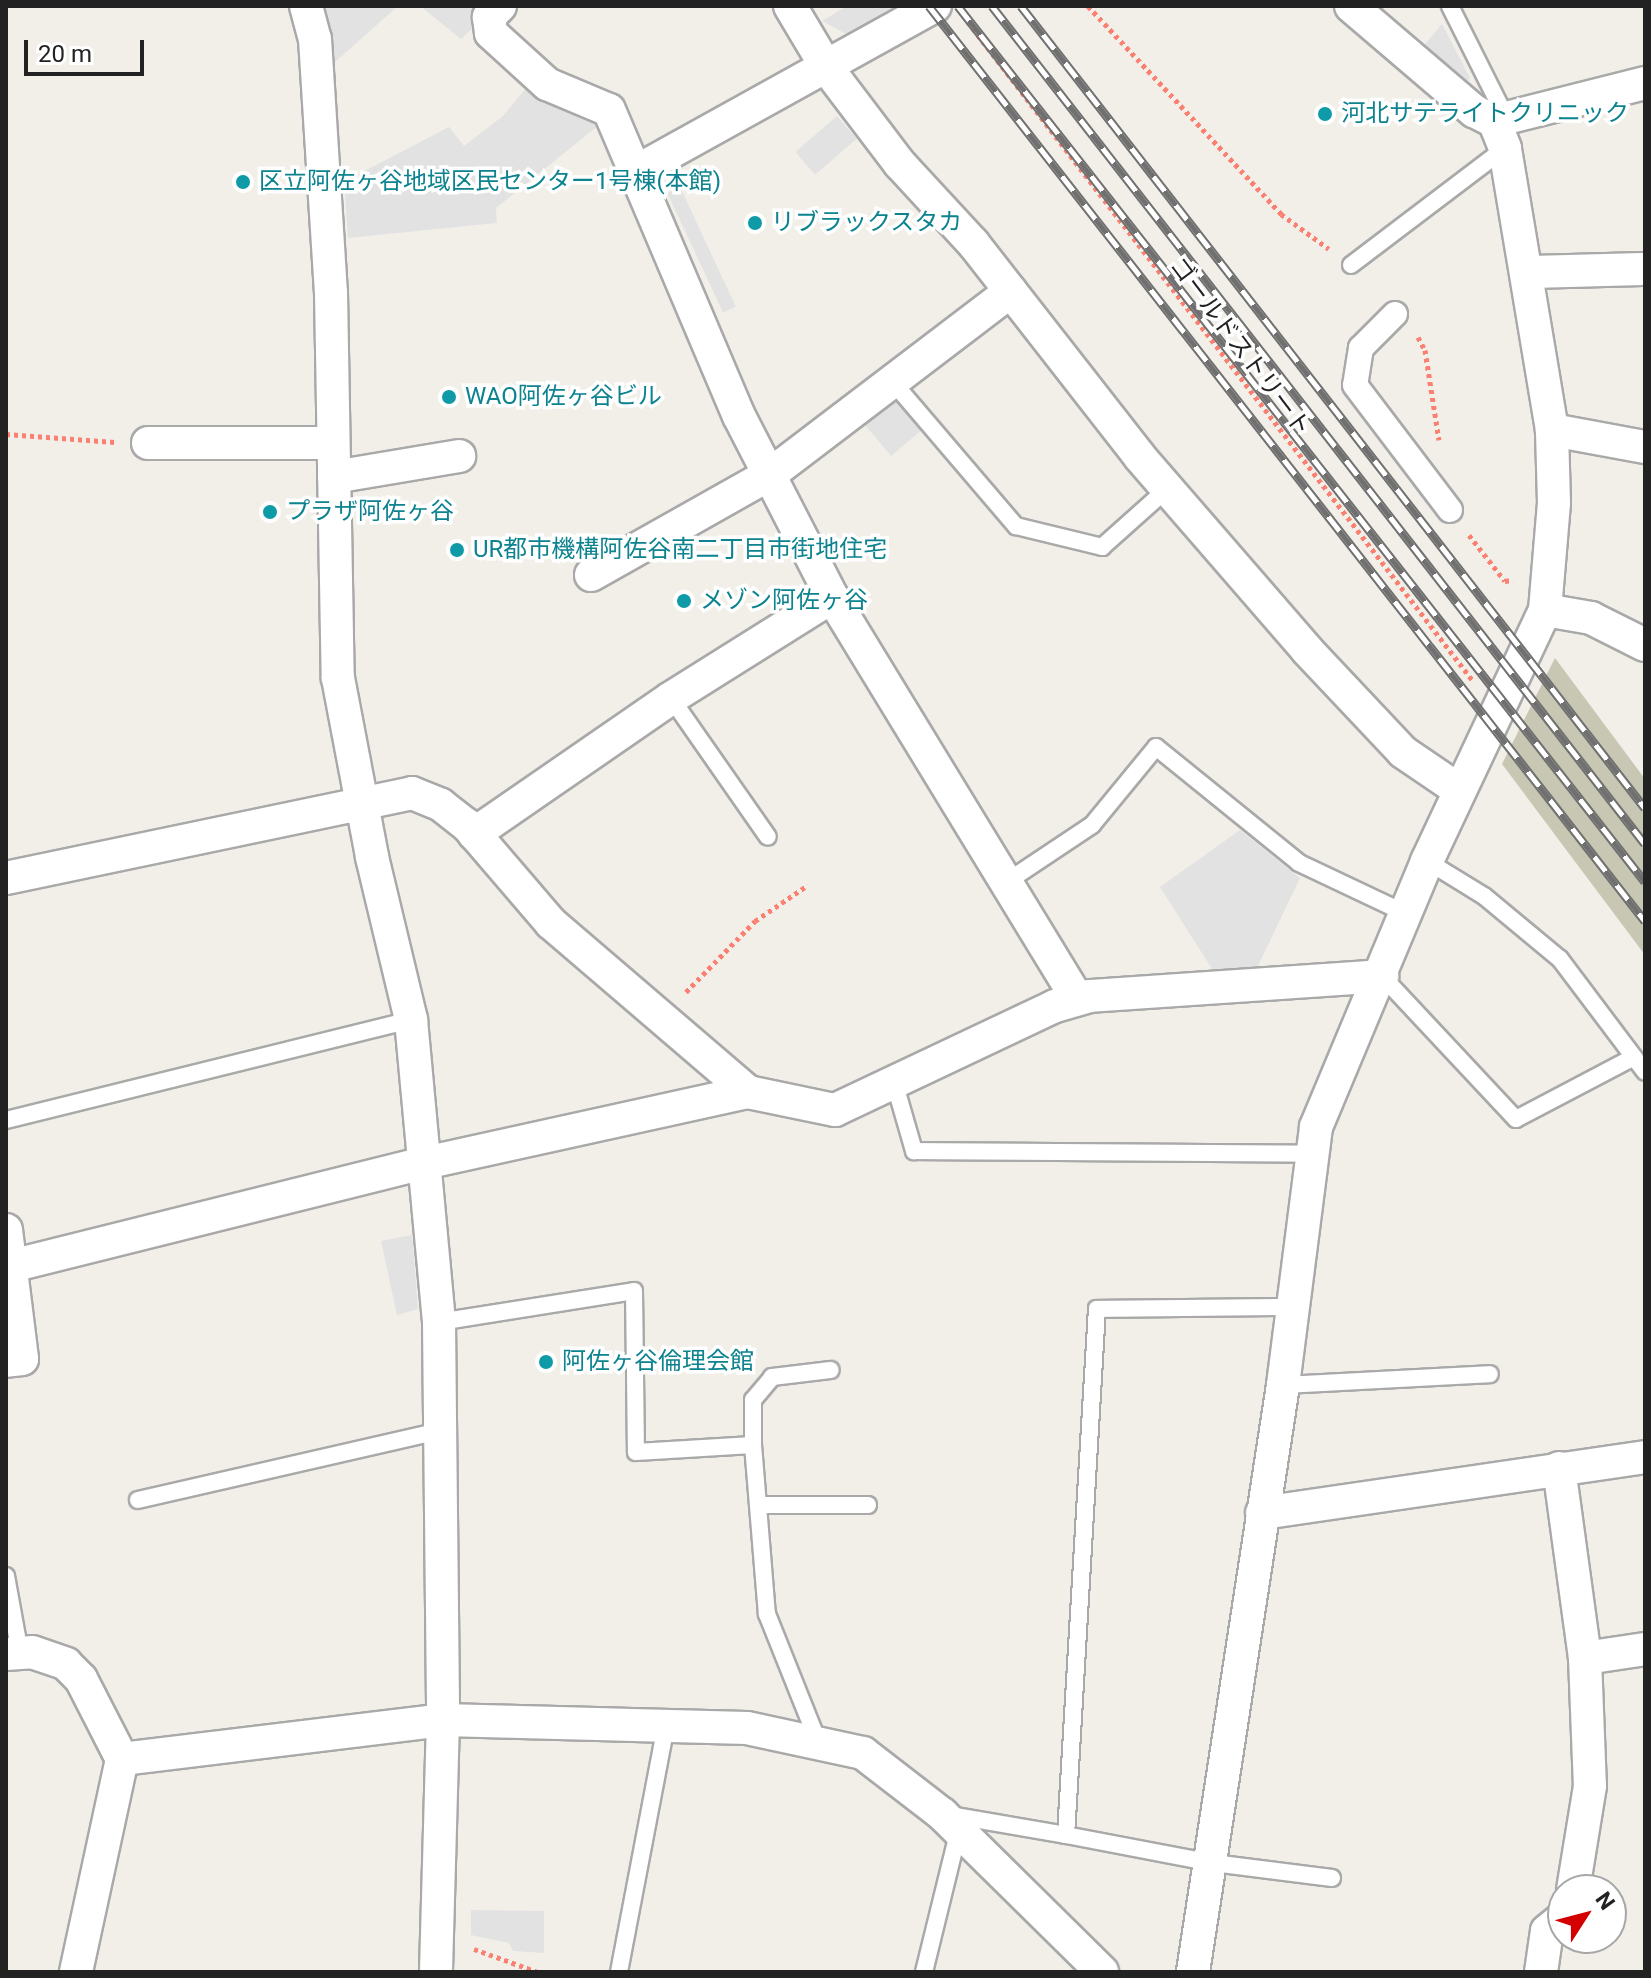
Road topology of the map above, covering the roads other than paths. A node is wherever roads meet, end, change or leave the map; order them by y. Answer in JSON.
{"nodes":[{"id":1,"x":306,"y":6,"type":"edge"},
{"id":2,"x":500,"y":6,"type":"edge"},
{"id":3,"x":790,"y":6,"type":"edge"},
{"id":4,"x":935,"y":6,"type":"edge"},
{"id":5,"x":1351,"y":6,"type":"edge"},
{"id":6,"x":1450,"y":6,"type":"edge"},
{"id":7,"x":827,"y":68,"type":"junction"},
{"id":8,"x":1645,"y":83,"type":"edge"},
{"id":9,"x":1502,"y":129,"type":"junction"},
{"id":10,"x":635,"y":172,"type":"junction"},
{"id":11,"x":1351,"y":265,"type":"road end"},
{"id":12,"x":1645,"y":269,"type":"edge"},
{"id":13,"x":1529,"y":272,"type":"junction"},
{"id":14,"x":1011,"y":291,"type":"junction"},
{"id":15,"x":1395,"y":314,"type":"road end"},
{"id":16,"x":892,"y":381,"type":"junction"},
{"id":17,"x":1552,"y":430,"type":"junction"},
{"id":18,"x":148,"y":443,"type":"road end"},
{"id":19,"x":333,"y":443,"type":"junction"},
{"id":20,"x":1645,"y":447,"type":"edge"},
{"id":21,"x":459,"y":456,"type":"dead end"},
{"id":22,"x":772,"y":473,"type":"junction"},
{"id":23,"x":334,"y":477,"type":"junction"},
{"id":24,"x":1168,"y":488,"type":"junction"},
{"id":25,"x":1450,"y":510,"type":"road end"},
{"id":26,"x":591,"y":575,"type":"dead end"},
{"id":27,"x":1546,"y":594,"type":"junction"},
{"id":28,"x":832,"y":597,"type":"junction"},
{"id":29,"x":1645,"y":645,"type":"edge"},
{"id":30,"x":671,"y":698,"type":"junction"},
{"id":31,"x":1459,"y":790,"type":"junction"},
{"id":32,"x":364,"y":801,"type":"junction"},
{"id":33,"x":474,"y":834,"type":"junction"},
{"id":34,"x":768,"y":837,"type":"dead end"},
{"id":35,"x":1427,"y":861,"type":"junction"},
{"id":36,"x":6,"y":878,"type":"edge"},
{"id":37,"x":1005,"y":883,"type":"junction"},
{"id":38,"x":1407,"y":914,"type":"junction"},
{"id":39,"x":1382,"y":976,"type":"junction"},
{"id":40,"x":1077,"y":999,"type":"junction"},
{"id":41,"x":411,"y":1020,"type":"junction"},
{"id":42,"x":1634,"y":1057,"type":"junction"},
{"id":43,"x":1645,"y":1072,"type":"edge"},
{"id":44,"x":895,"y":1085,"type":"junction"},
{"id":45,"x":748,"y":1092,"type":"junction"},
{"id":46,"x":6,"y":1120,"type":"edge"},
{"id":47,"x":1314,"y":1154,"type":"junction"},
{"id":48,"x":425,"y":1163,"type":"junction"},
{"id":49,"x":6,"y":1230,"type":"edge"},
{"id":50,"x":11,"y":1266,"type":"junction"},
{"id":51,"x":1294,"y":1307,"type":"junction"},
{"id":52,"x":439,"y":1322,"type":"junction"},
{"id":53,"x":6,"y":1361,"type":"edge"},
{"id":54,"x":831,"y":1370,"type":"dead end"},
{"id":55,"x":1490,"y":1374,"type":"dead end"},
{"id":56,"x":1283,"y":1385,"type":"junction"},
{"id":57,"x":439,"y":1431,"type":"junction"},
{"id":58,"x":753,"y":1445,"type":"junction"},
{"id":59,"x":1645,"y":1457,"type":"edge"},
{"id":60,"x":1559,"y":1468,"type":"junction"},
{"id":61,"x":138,"y":1500,"type":"dead end"},
{"id":62,"x":758,"y":1505,"type":"junction"},
{"id":63,"x":868,"y":1505,"type":"dead end"},
{"id":64,"x":1262,"y":1513,"type":"junction"},
{"id":65,"x":6,"y":1576,"type":"edge"},
{"id":66,"x":1645,"y":1649,"type":"edge"},
{"id":67,"x":13,"y":1654,"type":"edge"},
{"id":68,"x":1585,"y":1658,"type":"junction"},
{"id":69,"x":443,"y":1720,"type":"junction"},
{"id":70,"x":666,"y":1725,"type":"junction"},
{"id":71,"x":819,"y":1744,"type":"junction"},
{"id":72,"x":122,"y":1759,"type":"junction"},
{"id":73,"x":950,"y":1822,"type":"junction"},
{"id":74,"x":1066,"y":1835,"type":"junction"},
{"id":75,"x":1213,"y":1863,"type":"junction"},
{"id":76,"x":1576,"y":1874,"type":"edge"},
{"id":77,"x":1332,"y":1878,"type":"dead end"},
{"id":78,"x":1547,"y":1931,"type":"edge"},
{"id":79,"x":76,"y":1972,"type":"edge"},
{"id":80,"x":436,"y":1972,"type":"edge"},
{"id":81,"x":619,"y":1972,"type":"edge"},
{"id":82,"x":924,"y":1972,"type":"edge"},
{"id":83,"x":1102,"y":1972,"type":"edge"},
{"id":84,"x":1193,"y":1972,"type":"edge"},
{"id":85,"x":1541,"y":1972,"type":"edge"}],
"edges":[{"from":1,"to":19,"type":"street"},
{"from":2,"to":10,"type":"street"},
{"from":3,"to":7,"type":"street"},
{"from":4,"to":7,"type":"street"},
{"from":5,"to":9,"type":"street"},
{"from":6,"to":9,"type":"lane"},
{"from":7,"to":10,"type":"street"},
{"from":7,"to":14,"type":"street"},
{"from":8,"to":9,"type":"street"},
{"from":9,"to":11,"type":"lane"},
{"from":9,"to":13,"type":"street"},
{"from":10,"to":22,"type":"street"},
{"from":12,"to":13,"type":"street"},
{"from":13,"to":17,"type":"street"},
{"from":14,"to":16,"type":"street"},
{"from":14,"to":24,"type":"street"},
{"from":15,"to":25,"type":"street"},
{"from":16,"to":22,"type":"street"},
{"from":16,"to":24,"type":"lane"},
{"from":17,"to":20,"type":"street"},
{"from":17,"to":27,"type":"street"},
{"from":18,"to":19,"type":"street"},
{"from":19,"to":23,"type":"street"},
{"from":21,"to":23,"type":"street"},
{"from":22,"to":26,"type":"street"},
{"from":22,"to":28,"type":"street"},
{"from":23,"to":32,"type":"street"},
{"from":24,"to":31,"type":"street"},
{"from":27,"to":29,"type":"street"},
{"from":27,"to":31,"type":"street"},
{"from":28,"to":30,"type":"street"},
{"from":28,"to":37,"type":"street"},
{"from":30,"to":33,"type":"street"},
{"from":30,"to":34,"type":"lane"},
{"from":31,"to":35,"type":"street"},
{"from":32,"to":33,"type":"street"},
{"from":32,"to":36,"type":"street"},
{"from":32,"to":41,"type":"street"},
{"from":33,"to":45,"type":"street"},
{"from":35,"to":38,"type":"street"},
{"from":35,"to":42,"type":"lane"},
{"from":37,"to":38,"type":"lane"},
{"from":37,"to":40,"type":"street"},
{"from":38,"to":39,"type":"street"},
{"from":39,"to":40,"type":"street"},
{"from":39,"to":42,"type":"lane"},
{"from":39,"to":47,"type":"street"},
{"from":40,"to":44,"type":"street"},
{"from":41,"to":46,"type":"lane"},
{"from":41,"to":48,"type":"street"},
{"from":42,"to":43,"type":"lane"},
{"from":44,"to":45,"type":"street"},
{"from":44,"to":47,"type":"lane"},
{"from":45,"to":48,"type":"street"},
{"from":47,"to":51,"type":"street"},
{"from":48,"to":50,"type":"street"},
{"from":48,"to":52,"type":"street"},
{"from":49,"to":50,"type":"street"},
{"from":50,"to":53,"type":"street"},
{"from":51,"to":56,"type":"street"},
{"from":51,"to":74,"type":"lane"},
{"from":52,"to":57,"type":"street"},
{"from":52,"to":58,"type":"lane"},
{"from":54,"to":58,"type":"lane"},
{"from":55,"to":56,"type":"lane"},
{"from":56,"to":64,"type":"street"},
{"from":57,"to":61,"type":"lane"},
{"from":57,"to":69,"type":"street"},
{"from":58,"to":62,"type":"lane"},
{"from":59,"to":60,"type":"street"},
{"from":60,"to":64,"type":"street"},
{"from":60,"to":68,"type":"street"},
{"from":62,"to":63,"type":"lane"},
{"from":62,"to":71,"type":"lane"},
{"from":64,"to":75,"type":"street"},
{"from":65,"to":67,"type":"lane"},
{"from":66,"to":68,"type":"street"},
{"from":67,"to":72,"type":"street"},
{"from":68,"to":76,"type":"street"},
{"from":69,"to":70,"type":"street"},
{"from":69,"to":72,"type":"street"},
{"from":69,"to":80,"type":"street"},
{"from":70,"to":71,"type":"street"},
{"from":70,"to":81,"type":"lane"},
{"from":71,"to":73,"type":"street"},
{"from":72,"to":79,"type":"street"},
{"from":73,"to":74,"type":"lane"},
{"from":73,"to":82,"type":"lane"},
{"from":73,"to":83,"type":"street"},
{"from":74,"to":75,"type":"lane"},
{"from":75,"to":77,"type":"lane"},
{"from":75,"to":84,"type":"street"},
{"from":78,"to":85,"type":"street"}]}
